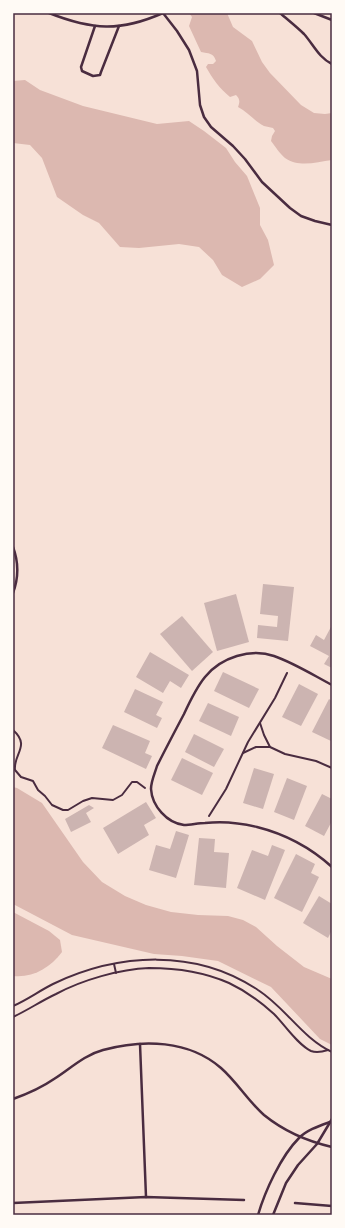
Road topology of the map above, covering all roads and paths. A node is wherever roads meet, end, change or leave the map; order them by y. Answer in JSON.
{"nodes":[{"id":1,"x":49,"y":13,"type":"edge"},
{"id":2,"x":164,"y":13,"type":"edge"},
{"id":3,"x":280,"y":13,"type":"edge"},
{"id":4,"x":314,"y":13,"type":"edge"},
{"id":5,"x":55,"y":14,"type":"edge"},
{"id":6,"x":332,"y":20,"type":"edge"},
{"id":7,"x":95,"y":26,"type":"junction"},
{"id":8,"x":118,"y":26,"type":"junction"},
{"id":9,"x":332,"y":64,"type":"edge"},
{"id":10,"x":332,"y":225,"type":"edge"},
{"id":11,"x":13,"y":548,"type":"edge"},
{"id":12,"x":13,"y":593,"type":"edge"},
{"id":13,"x":287,"y":673,"type":"dead end"},
{"id":14,"x":332,"y":685,"type":"edge"},
{"id":15,"x":260,"y":722,"type":"junction"},
{"id":16,"x":13,"y":730,"type":"edge"},
{"id":17,"x":270,"y":747,"type":"junction"},
{"id":18,"x":243,"y":753,"type":"junction"},
{"id":19,"x":332,"y":768,"type":"edge"},
{"id":20,"x":151,"y":790,"type":"junction"},
{"id":21,"x":206,"y":822,"type":"junction"},
{"id":22,"x":332,"y":867,"type":"edge"},
{"id":23,"x":114,"y":964,"type":"junction"},
{"id":24,"x":116,"y":973,"type":"junction"},
{"id":25,"x":13,"y":1006,"type":"edge"},
{"id":26,"x":13,"y":1017,"type":"edge"},
{"id":27,"x":140,"y":1044,"type":"junction"},
{"id":28,"x":328,"y":1050,"type":"junction"},
{"id":29,"x":332,"y":1052,"type":"edge"},
{"id":30,"x":13,"y":1099,"type":"edge"},
{"id":31,"x":332,"y":1119,"type":"edge"},
{"id":32,"x":330,"y":1122,"type":"junction"},
{"id":33,"x":299,"y":1138,"type":"junction"},
{"id":34,"x":317,"y":1144,"type":"junction"},
{"id":35,"x":332,"y":1147,"type":"edge"},
{"id":36,"x":146,"y":1197,"type":"junction"},
{"id":37,"x":244,"y":1200,"type":"dead end"},
{"id":38,"x":13,"y":1203,"type":"edge"},
{"id":39,"x":295,"y":1203,"type":"dead end"},
{"id":40,"x":332,"y":1206,"type":"edge"},
{"id":41,"x":258,"y":1215,"type":"edge"},
{"id":42,"x":273,"y":1215,"type":"edge"}],
"edges":[{"from":1,"to":5,"type":"lane"},
{"from":2,"to":8,"type":"lane"},
{"from":2,"to":10,"type":"lane"},
{"from":3,"to":9,"type":"lane"},
{"from":4,"to":6,"type":"lane"},
{"from":5,"to":7,"type":"lane"},
{"from":7,"to":8,"type":"lane"},
{"from":7,"to":8,"type":"lane"},
{"from":11,"to":12,"type":"lane"},
{"from":13,"to":15,"type":"path"},
{"from":14,"to":20,"type":"lane"},
{"from":15,"to":17,"type":"path"},
{"from":15,"to":18,"type":"path"},
{"from":16,"to":20,"type":"path"},
{"from":17,"to":18,"type":"path"},
{"from":17,"to":19,"type":"path"},
{"from":18,"to":21,"type":"path"},
{"from":20,"to":21,"type":"lane"},
{"from":21,"to":22,"type":"lane"},
{"from":23,"to":24,"type":"path"},
{"from":23,"to":25,"type":"path"},
{"from":23,"to":28,"type":"path"},
{"from":24,"to":26,"type":"path"},
{"from":24,"to":28,"type":"path"},
{"from":27,"to":30,"type":"lane"},
{"from":27,"to":33,"type":"lane"},
{"from":27,"to":36,"type":"lane"},
{"from":28,"to":29,"type":"path"},
{"from":31,"to":32,"type":"lane"},
{"from":32,"to":33,"type":"lane"},
{"from":32,"to":34,"type":"lane"},
{"from":33,"to":34,"type":"lane"},
{"from":33,"to":41,"type":"lane"},
{"from":34,"to":35,"type":"lane"},
{"from":34,"to":42,"type":"lane"},
{"from":36,"to":37,"type":"lane"},
{"from":36,"to":38,"type":"lane"},
{"from":39,"to":40,"type":"lane"}]}
